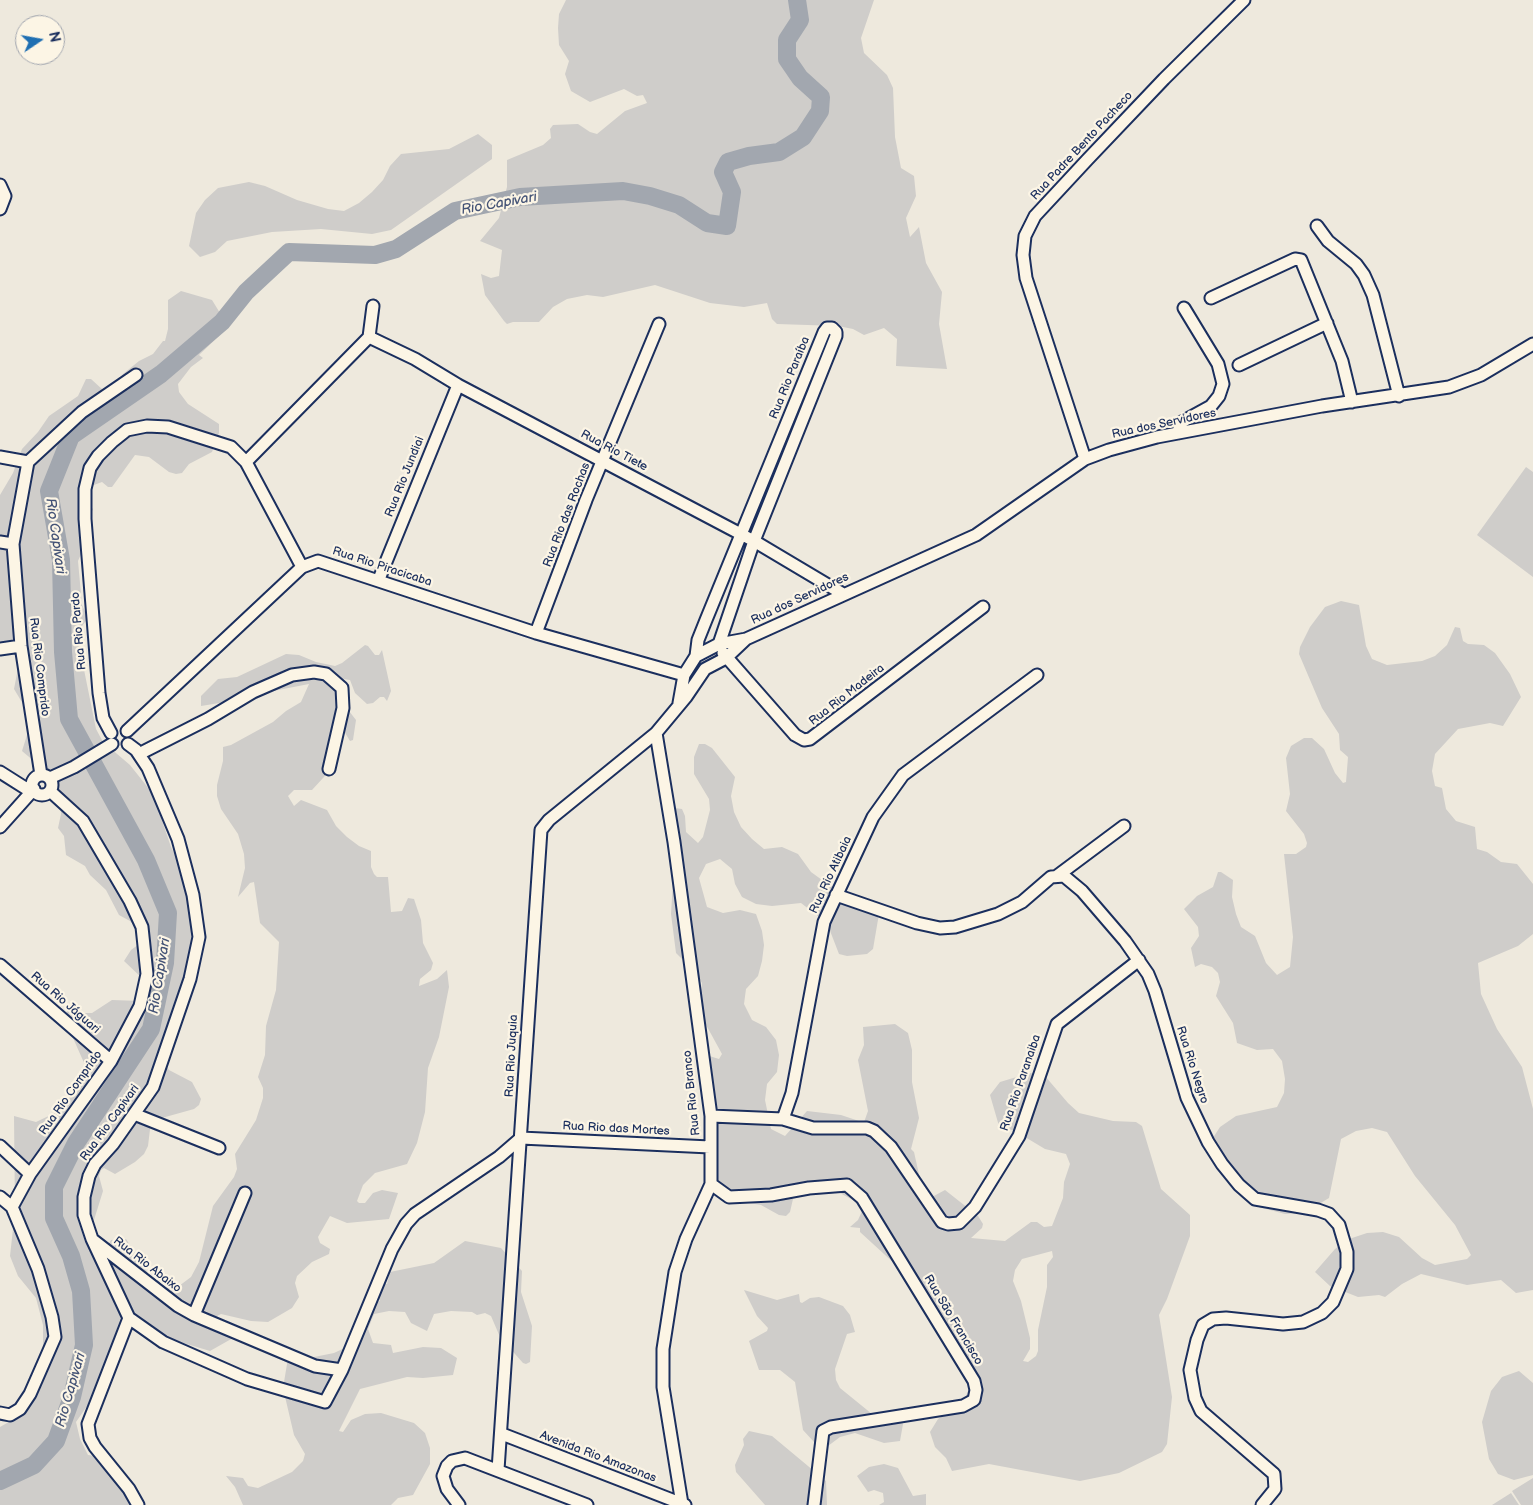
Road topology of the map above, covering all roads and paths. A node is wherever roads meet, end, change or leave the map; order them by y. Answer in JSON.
{"nodes":[{"id":1,"x":1244,"y":0,"type":"edge"},
{"id":2,"x":0,"y":185,"type":"edge"},
{"id":3,"x":0,"y":209,"type":"edge"},
{"id":4,"x":1317,"y":226,"type":"dead end"},
{"id":5,"x":1211,"y":298,"type":"dead end"},
{"id":6,"x":373,"y":306,"type":"dead end"},
{"id":7,"x":1184,"y":308,"type":"dead end"},
{"id":8,"x":1327,"y":323,"type":"junction"},
{"id":9,"x":659,"y":324,"type":"dead end"},
{"id":10,"x":369,"y":337,"type":"junction"},
{"id":11,"x":1533,"y":344,"type":"edge"},
{"id":12,"x":1239,"y":365,"type":"dead end"},
{"id":13,"x":136,"y":375,"type":"dead end"},
{"id":14,"x":458,"y":385,"type":"junction"},
{"id":15,"x":1400,"y":396,"type":"junction"},
{"id":16,"x":1352,"y":402,"type":"junction"},
{"id":17,"x":1178,"y":433,"type":"junction"},
{"id":18,"x":0,"y":457,"type":"edge"},
{"id":19,"x":1085,"y":459,"type":"junction"},
{"id":20,"x":603,"y":460,"type":"junction"},
{"id":21,"x":28,"y":462,"type":"junction"},
{"id":22,"x":246,"y":462,"type":"junction"},
{"id":23,"x":742,"y":535,"type":"junction"},
{"id":24,"x":754,"y":541,"type":"junction"},
{"id":25,"x":0,"y":542,"type":"edge"},
{"id":26,"x":13,"y":544,"type":"junction"},
{"id":27,"x":302,"y":567,"type":"junction"},
{"id":28,"x":379,"y":580,"type":"junction"},
{"id":29,"x":843,"y":594,"type":"junction"},
{"id":30,"x":983,"y":608,"type":"dead end"},
{"id":31,"x":536,"y":633,"type":"junction"},
{"id":32,"x":746,"y":639,"type":"junction"},
{"id":33,"x":719,"y":644,"type":"junction"},
{"id":34,"x":21,"y":646,"type":"junction"},
{"id":35,"x":0,"y":648,"type":"edge"},
{"id":36,"x":696,"y":656,"type":"junction"},
{"id":37,"x":726,"y":658,"type":"junction"},
{"id":38,"x":705,"y":669,"type":"junction"},
{"id":39,"x":684,"y":675,"type":"junction"},
{"id":40,"x":1037,"y":675,"type":"dead end"},
{"id":41,"x":679,"y":705,"type":"junction"},
{"id":42,"x":127,"y":731,"type":"junction"},
{"id":43,"x":656,"y":733,"type":"junction"},
{"id":44,"x":112,"y":739,"type":"junction"},
{"id":45,"x":128,"y":744,"type":"junction"},
{"id":46,"x":139,"y":754,"type":"junction"},
{"id":47,"x":329,"y":769,"type":"dead end"},
{"id":48,"x":0,"y":772,"type":"edge"},
{"id":49,"x":45,"y":776,"type":"junction"},
{"id":50,"x":32,"y":790,"type":"junction"},
{"id":51,"x":50,"y":791,"type":"junction"},
{"id":52,"x":1124,"y":826,"type":"dead end"},
{"id":53,"x":0,"y":827,"type":"edge"},
{"id":54,"x":1057,"y":876,"type":"junction"},
{"id":55,"x":836,"y":895,"type":"junction"},
{"id":56,"x":1139,"y":960,"type":"junction"},
{"id":57,"x":0,"y":965,"type":"edge"},
{"id":58,"x":111,"y":1061,"type":"junction"},
{"id":59,"x":134,"y":1114,"type":"junction"},
{"id":60,"x":711,"y":1116,"type":"junction"},
{"id":61,"x":783,"y":1119,"type":"junction"},
{"id":62,"x":521,"y":1138,"type":"junction"},
{"id":63,"x":0,"y":1146,"type":"edge"},
{"id":64,"x":710,"y":1147,"type":"junction"},
{"id":65,"x":219,"y":1148,"type":"dead end"},
{"id":66,"x":30,"y":1174,"type":"junction"},
{"id":67,"x":711,"y":1184,"type":"junction"},
{"id":68,"x":245,"y":1193,"type":"dead end"},
{"id":69,"x":0,"y":1197,"type":"edge"},
{"id":70,"x":12,"y":1207,"type":"junction"},
{"id":71,"x":92,"y":1239,"type":"junction"},
{"id":72,"x":194,"y":1315,"type":"junction"},
{"id":73,"x":129,"y":1318,"type":"junction"},
{"id":74,"x":337,"y":1370,"type":"junction"},
{"id":75,"x":5,"y":1414,"type":"edge"},
{"id":76,"x":502,"y":1434,"type":"junction"},
{"id":77,"x":498,"y":1470,"type":"junction"},
{"id":78,"x":684,"y":1504,"type":"edge"},
{"id":79,"x":138,"y":1505,"type":"edge"},
{"id":80,"x":459,"y":1505,"type":"edge"},
{"id":81,"x":587,"y":1505,"type":"edge"},
{"id":82,"x":814,"y":1505,"type":"edge"},
{"id":83,"x":1262,"y":1505,"type":"edge"}],
"edges":[{"from":1,"to":19,"type":"street","name":"Rua Padre Bento Pacheco"},
{"from":2,"to":3,"type":"street"},
{"from":4,"to":15,"type":"street"},
{"from":5,"to":8,"type":"street"},
{"from":6,"to":10,"type":"street"},
{"from":7,"to":17,"type":"street"},
{"from":8,"to":12,"type":"street"},
{"from":8,"to":16,"type":"street"},
{"from":9,"to":20,"type":"street","name":"Rua Rio das Rochas"},
{"from":10,"to":14,"type":"street","name":"Rua Rio Tiete"},
{"from":10,"to":22,"type":"street"},
{"from":11,"to":15,"type":"street","name":"Rua dos Servidores"},
{"from":13,"to":21,"type":"street"},
{"from":14,"to":20,"type":"street","name":"Rua Rio Tiete"},
{"from":14,"to":28,"type":"street","name":"Rua Rio Jundiai"},
{"from":15,"to":16,"type":"street","name":"Rua dos Servidores"},
{"from":16,"to":17,"type":"street","name":"Rua dos Servidores"},
{"from":17,"to":19,"type":"street","name":"Rua dos Servidores"},
{"from":18,"to":21,"type":"street"},
{"from":19,"to":29,"type":"street","name":"Rua dos Servidores"},
{"from":20,"to":23,"type":"street","name":"Rua Rio Tiete"},
{"from":20,"to":31,"type":"street","name":"Rua Rio das Rochas"},
{"from":21,"to":26,"type":"street","name":"Rua Rio Comprido"},
{"from":22,"to":27,"type":"street","name":"Rua Rio Pardo"},
{"from":22,"to":44,"type":"street","name":"Rua Rio Pardo"},
{"from":23,"to":24,"type":"street","name":"Rua Rio Tiete"},
{"from":23,"to":24,"type":"street","name":"Rua Rio Paraíba"},
{"from":23,"to":36,"type":"street","name":"Rua Rio Paraíba"},
{"from":24,"to":29,"type":"street","name":"Rua Rio Tiete"},
{"from":24,"to":33,"type":"street","name":"Rua Rio Paraíba"},
{"from":25,"to":26,"type":"street"},
{"from":26,"to":34,"type":"street","name":"Rua Rio Comprido"},
{"from":27,"to":28,"type":"street","name":"Rua Rio Piracicaba"},
{"from":27,"to":42,"type":"street"},
{"from":28,"to":31,"type":"street","name":"Rua Rio Piracicaba"},
{"from":29,"to":32,"type":"street","name":"Rua dos Servidores"},
{"from":30,"to":37,"type":"street","name":"Rua Rio Madeira"},
{"from":31,"to":39,"type":"street","name":"Rua Rio Piracicaba"},
{"from":32,"to":33,"type":"street","name":"Rua dos Servidores"},
{"from":32,"to":37,"type":"street","name":"Rua dos Servidores"},
{"from":33,"to":36,"type":"street","name":"Rua dos Servidores"},
{"from":33,"to":37,"type":"street","name":"Rua Rio Madeira"},
{"from":34,"to":35,"type":"street"},
{"from":34,"to":49,"type":"street","name":"Rua Rio Comprido"},
{"from":36,"to":38,"type":"street"},
{"from":36,"to":39,"type":"street","name":"Rua Rio Paraíba"},
{"from":37,"to":38,"type":"street","name":"Rua dos Servidores"},
{"from":38,"to":41,"type":"street","name":"Rua Rio Juquia"},
{"from":39,"to":41,"type":"street","name":"Rua Rio Juquia"},
{"from":40,"to":55,"type":"street","name":"Rua Rio Atibaia"},
{"from":41,"to":43,"type":"street","name":"Rua Rio Juquia"},
{"from":42,"to":44,"type":"street"},
{"from":42,"to":45,"type":"street"},
{"from":43,"to":60,"type":"street","name":"Rua Rio Branco"},
{"from":43,"to":62,"type":"street","name":"Rua Rio Juquia"},
{"from":44,"to":45,"type":"street"},
{"from":44,"to":49,"type":"street"},
{"from":45,"to":46,"type":"street","name":"Rua Rio Capivari"},
{"from":46,"to":47,"type":"street"},
{"from":46,"to":59,"type":"street","name":"Rua Rio Capivari"},
{"from":48,"to":50,"type":"street"},
{"from":49,"to":50,"type":"street"},
{"from":49,"to":51,"type":"street"},
{"from":50,"to":51,"type":"street"},
{"from":50,"to":53,"type":"street"},
{"from":51,"to":58,"type":"street","name":"Rua Rio Comprido"},
{"from":52,"to":54,"type":"street"},
{"from":54,"to":55,"type":"street"},
{"from":54,"to":56,"type":"street","name":"Rua Rio Negro"},
{"from":55,"to":61,"type":"street","name":"Rua Rio Atibaia"},
{"from":56,"to":61,"type":"street","name":"Rua Rio Paranaiba"},
{"from":56,"to":83,"type":"street","name":"Rua Rio Negro"},
{"from":57,"to":58,"type":"street","name":"Rua Rio Jáguari"},
{"from":58,"to":66,"type":"street","name":"Rua Rio Comprido"},
{"from":59,"to":65,"type":"street"},
{"from":59,"to":71,"type":"street","name":"Rua Rio Capivari"},
{"from":60,"to":61,"type":"street"},
{"from":60,"to":64,"type":"street","name":"Rua Rio Branco"},
{"from":62,"to":64,"type":"street","name":"Rua Rio das Mortes"},
{"from":62,"to":74,"type":"street"},
{"from":62,"to":76,"type":"street","name":"Rua Rio Juquia"},
{"from":63,"to":66,"type":"street"},
{"from":64,"to":67,"type":"street","name":"Rua Rio Branco"},
{"from":66,"to":70,"type":"street","name":"Rua Rio Comprido"},
{"from":67,"to":78,"type":"street","name":"Rua Rio Branco"},
{"from":67,"to":82,"type":"street","name":"Rua São Francisco"},
{"from":68,"to":72,"type":"street"},
{"from":69,"to":70,"type":"street"},
{"from":70,"to":75,"type":"street"},
{"from":71,"to":72,"type":"street","name":"Rua Rio Abaixo"},
{"from":71,"to":73,"type":"street","name":"Rua Rio Abaixo"},
{"from":72,"to":74,"type":"street","name":"Rua Rio Abaixo"},
{"from":73,"to":74,"type":"street","name":"Rua Rio Abaixo"},
{"from":73,"to":79,"type":"street"},
{"from":76,"to":77,"type":"street","name":"Rua Rio Juquia"},
{"from":76,"to":78,"type":"street","name":"Avenida Rio Amazonas"},
{"from":77,"to":80,"type":"street"},
{"from":77,"to":81,"type":"street"}]}
